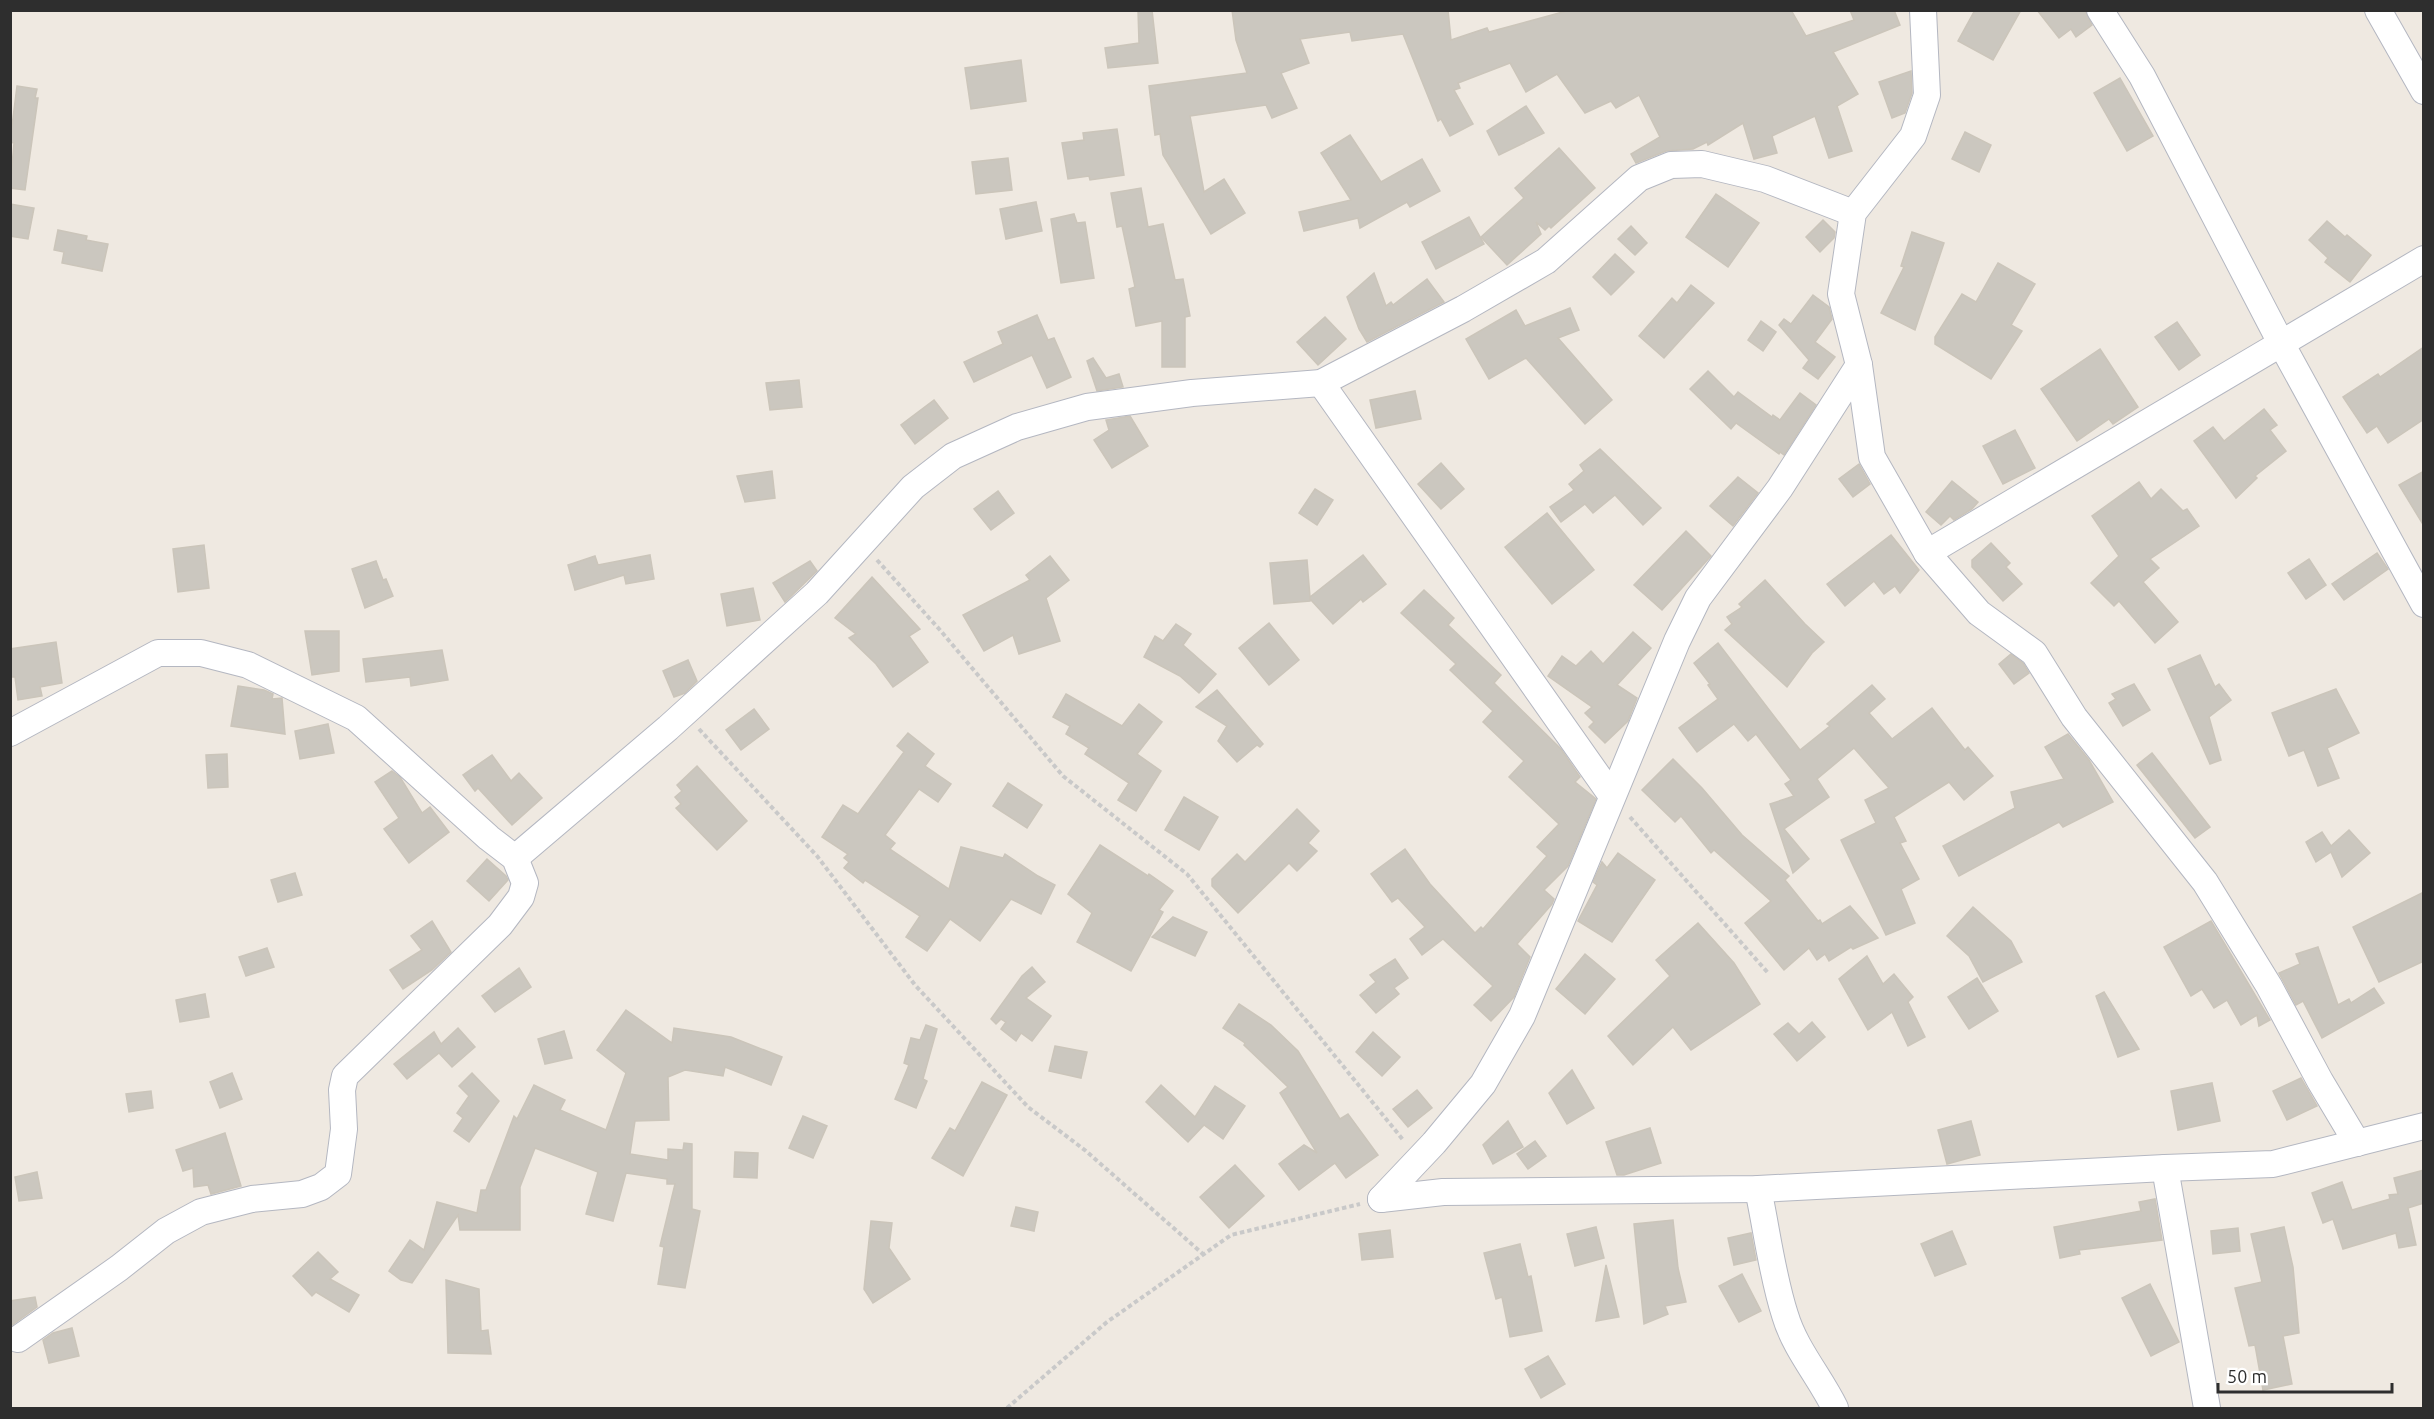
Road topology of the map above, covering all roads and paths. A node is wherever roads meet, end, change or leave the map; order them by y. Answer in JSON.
{"nodes":[{"id":1,"x":1923,"y":10,"type":"edge"},
{"id":2,"x":2100,"y":10,"type":"edge"},
{"id":3,"x":2378,"y":10,"type":"edge"},
{"id":4,"x":2424,"y":91,"type":"edge"},
{"id":5,"x":1853,"y":213,"type":"junction"},
{"id":6,"x":2424,"y":260,"type":"edge"},
{"id":7,"x":2282,"y":345,"type":"junction"},
{"id":8,"x":1859,"y":365,"type":"junction"},
{"id":9,"x":1321,"y":383,"type":"junction"},
{"id":10,"x":862,"y":544,"type":"junction"},
{"id":11,"x":1927,"y":553,"type":"junction"},
{"id":12,"x":2424,"y":604,"type":"edge"},
{"id":13,"x":684,"y":713,"type":"junction"},
{"id":14,"x":10,"y":734,"type":"edge"},
{"id":15,"x":1612,"y":796,"type":"junction"},
{"id":16,"x":515,"y":858,"type":"junction"},
{"id":17,"x":1768,"y":974,"type":"dead end"},
{"id":18,"x":2424,"y":1126,"type":"edge"},
{"id":19,"x":2357,"y":1143,"type":"junction"},
{"id":20,"x":1418,"y":1159,"type":"junction"},
{"id":21,"x":2165,"y":1168,"type":"junction"},
{"id":22,"x":1758,"y":1189,"type":"junction"},
{"id":23,"x":1381,"y":1199,"type":"junction"},
{"id":24,"x":1203,"y":1254,"type":"junction"},
{"id":25,"x":18,"y":1339,"type":"dead end"},
{"id":26,"x":1007,"y":1408,"type":"edge"},
{"id":27,"x":1835,"y":1408,"type":"edge"},
{"id":28,"x":2207,"y":1408,"type":"edge"}],
"edges":[{"from":1,"to":5,"type":"street"},
{"from":2,"to":7,"type":"street"},
{"from":3,"to":4,"type":"street"},
{"from":5,"to":8,"type":"street"},
{"from":5,"to":9,"type":"street"},
{"from":6,"to":7,"type":"street"},
{"from":7,"to":11,"type":"street"},
{"from":7,"to":12,"type":"street"},
{"from":8,"to":11,"type":"street"},
{"from":8,"to":15,"type":"street"},
{"from":9,"to":10,"type":"street"},
{"from":9,"to":15,"type":"street"},
{"from":10,"to":13,"type":"street"},
{"from":10,"to":20,"type":"path"},
{"from":11,"to":19,"type":"street"},
{"from":13,"to":16,"type":"street"},
{"from":13,"to":24,"type":"path"},
{"from":14,"to":16,"type":"street"},
{"from":15,"to":17,"type":"path"},
{"from":15,"to":20,"type":"street"},
{"from":16,"to":25,"type":"street"},
{"from":18,"to":19,"type":"street"},
{"from":19,"to":21,"type":"street"},
{"from":20,"to":23,"type":"street"},
{"from":21,"to":22,"type":"street"},
{"from":21,"to":28,"type":"street"},
{"from":22,"to":23,"type":"street"},
{"from":22,"to":27,"type":"street"},
{"from":23,"to":24,"type":"path"},
{"from":24,"to":26,"type":"path"}]}
